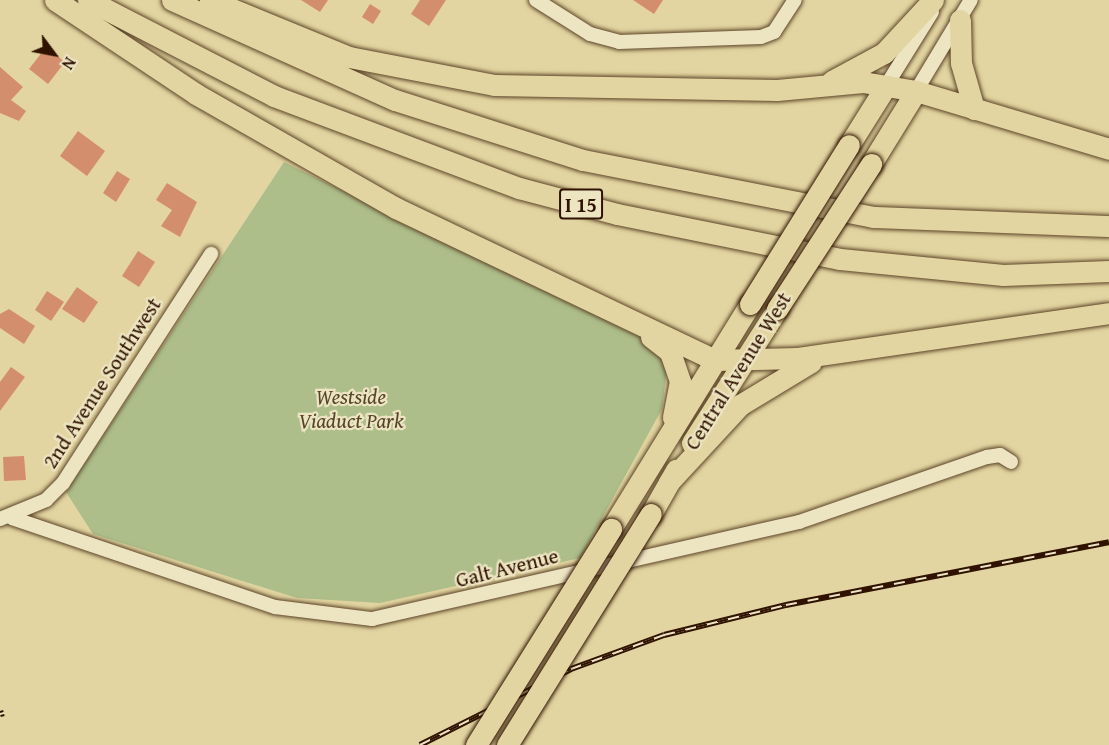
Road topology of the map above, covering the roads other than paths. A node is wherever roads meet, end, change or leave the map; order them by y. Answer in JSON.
{"nodes":[{"id":1,"x":55,"y":0,"type":"edge"},
{"id":2,"x":88,"y":0,"type":"edge"},
{"id":3,"x":172,"y":0,"type":"edge"},
{"id":4,"x":210,"y":0,"type":"edge"},
{"id":5,"x":536,"y":0,"type":"edge"},
{"id":6,"x":795,"y":0,"type":"edge"},
{"id":7,"x":933,"y":0,"type":"edge"},
{"id":8,"x":939,"y":0,"type":"edge"},
{"id":9,"x":971,"y":0,"type":"edge"},
{"id":10,"x":960,"y":20,"type":"junction"},
{"id":11,"x":822,"y":86,"type":"junction"},
{"id":12,"x":886,"y":86,"type":"junction"},
{"id":13,"x":916,"y":91,"type":"junction"},
{"id":14,"x":974,"y":109,"type":"junction"},
{"id":15,"x":1109,"y":149,"type":"edge"},
{"id":16,"x":1109,"y":226,"type":"edge"},
{"id":17,"x":211,"y":254,"type":"dead end"},
{"id":18,"x":1109,"y":272,"type":"edge"},
{"id":19,"x":1109,"y":313,"type":"edge"},
{"id":20,"x":626,"y":319,"type":"junction"},
{"id":21,"x":873,"y":345,"type":"junction"},
{"id":22,"x":714,"y":360,"type":"junction"},
{"id":23,"x":744,"y":363,"type":"junction"},
{"id":24,"x":669,"y":433,"type":"junction"},
{"id":25,"x":1011,"y":462,"type":"dead end"},
{"id":26,"x":669,"y":482,"type":"junction"},
{"id":27,"x":6,"y":518,"type":"edge"},
{"id":28,"x":492,"y":718,"type":"junction"},
{"id":29,"x":476,"y":745,"type":"edge"},
{"id":30,"x":481,"y":745,"type":"edge"},
{"id":31,"x":507,"y":745,"type":"edge"}],
"edges":[{"from":1,"to":20,"type":"highway"},
{"from":2,"to":18,"type":"highway","number":"I 15"},
{"from":3,"to":16,"type":"highway","number":"I 15"},
{"from":4,"to":11,"type":"highway"},
{"from":5,"to":6,"type":"street"},
{"from":7,"to":11,"type":"highway"},
{"from":8,"to":12,"type":"street","name":"Central Avenue West"},
{"from":9,"to":10,"type":"street","name":"Central Avenue West"},
{"from":10,"to":13,"type":"street","name":"Central Avenue West"},
{"from":10,"to":14,"type":"highway"},
{"from":11,"to":12,"type":"highway"},
{"from":12,"to":13,"type":"highway"},
{"from":12,"to":22,"type":"highway","name":"Central Avenue West","bridge":true},
{"from":13,"to":14,"type":"highway"},
{"from":13,"to":23,"type":"highway","name":"Central Avenue West","bridge":true},
{"from":14,"to":15,"type":"highway"},
{"from":17,"to":27,"type":"street","name":"2nd Avenue Southwest"},
{"from":19,"to":21,"type":"highway"},
{"from":20,"to":22,"type":"highway"},
{"from":20,"to":24,"type":"highway"},
{"from":21,"to":23,"type":"highway"},
{"from":21,"to":26,"type":"highway"},
{"from":22,"to":23,"type":"highway"},
{"from":22,"to":24,"type":"highway","name":"Central Avenue West"},
{"from":23,"to":26,"type":"highway","name":"Central Avenue West"},
{"from":24,"to":28,"type":"highway","name":"Central Avenue West","bridge":true},
{"from":25,"to":27,"type":"street","name":"Galt Avenue"},
{"from":26,"to":31,"type":"highway","name":"Central Avenue West","bridge":true},
{"from":28,"to":29,"type":"highway","name":"Central Avenue West","bridge":true},
{"from":28,"to":30,"type":"highway","bridge":true}]}
